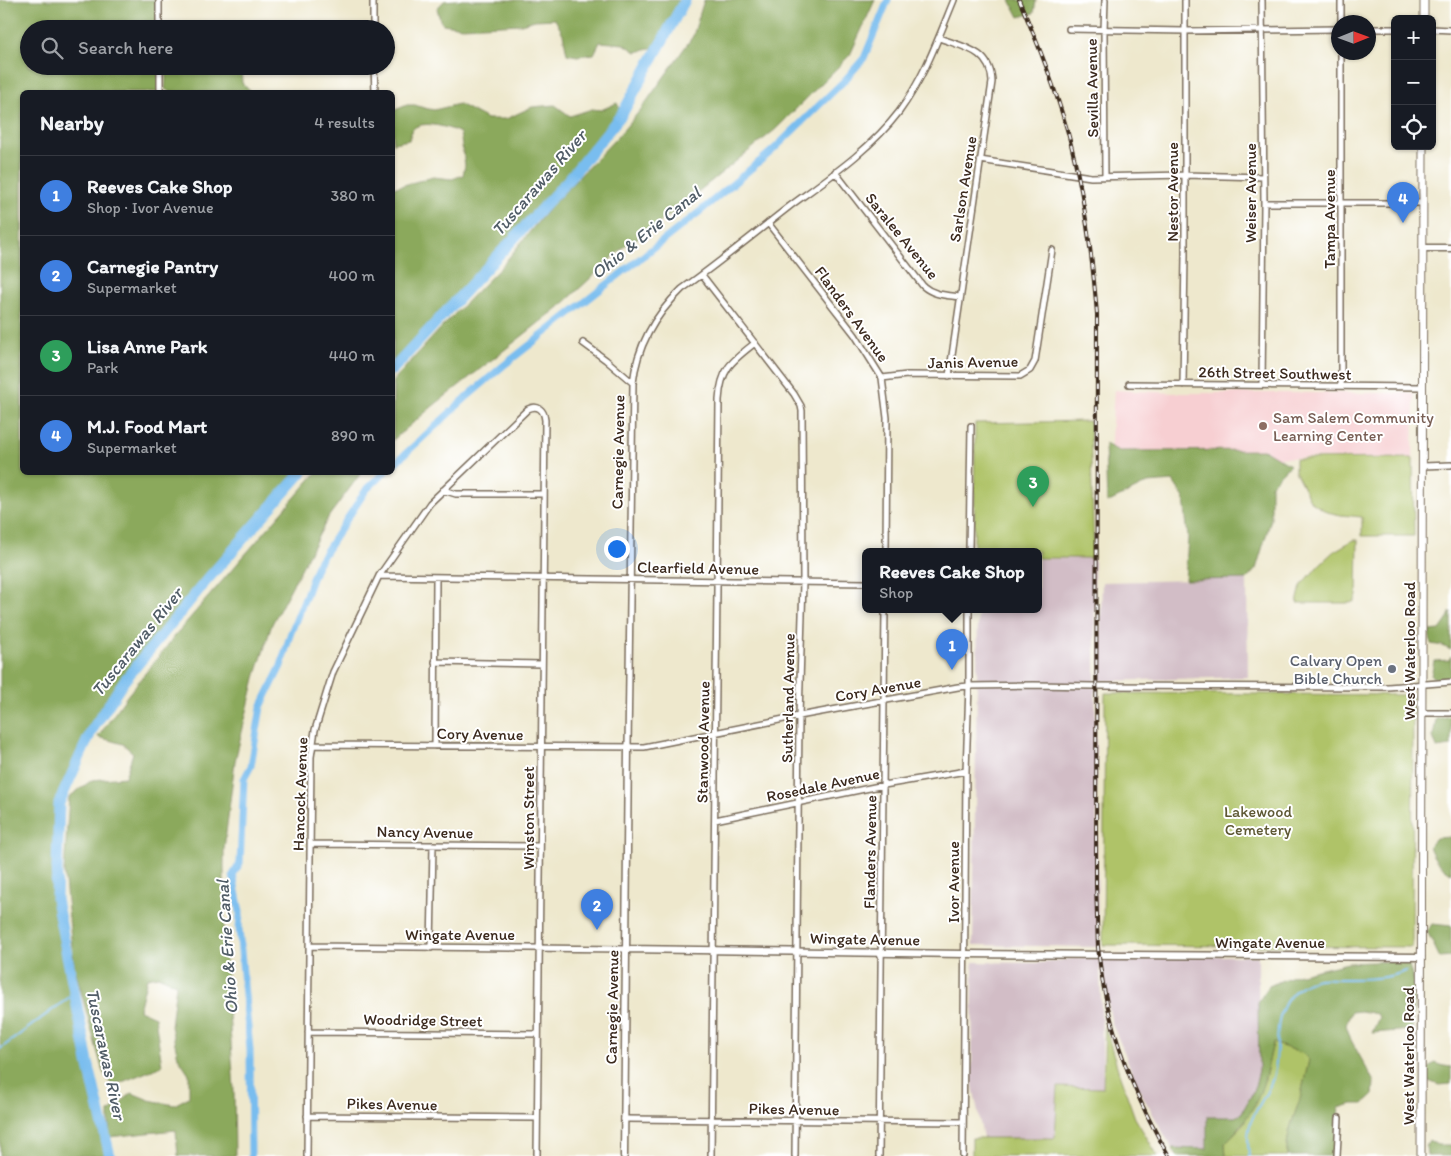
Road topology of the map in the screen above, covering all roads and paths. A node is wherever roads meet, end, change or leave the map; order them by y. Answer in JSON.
{"nodes":[{"id":1,"x":158,"y":0,"type":"edge"},
{"id":2,"x":373,"y":0,"type":"edge"},
{"id":3,"x":954,"y":0,"type":"edge"},
{"id":4,"x":1105,"y":0,"type":"edge"},
{"id":5,"x":1185,"y":0,"type":"edge"},
{"id":6,"x":1262,"y":0,"type":"edge"},
{"id":7,"x":1341,"y":0,"type":"edge"},
{"id":8,"x":1424,"y":0,"type":"edge"},
{"id":9,"x":1341,"y":15,"type":"edge"},
{"id":10,"x":1424,"y":15,"type":"edge"},
{"id":11,"x":159,"y":20,"type":"edge"},
{"id":12,"x":374,"y":20,"type":"edge"},
{"id":13,"x":1069,"y":29,"type":"dead end"},
{"id":14,"x":1376,"y":29,"type":"edge"},
{"id":15,"x":1391,"y":29,"type":"edge"},
{"id":16,"x":1436,"y":29,"type":"edge"},
{"id":17,"x":1104,"y":30,"type":"junction"},
{"id":18,"x":1262,"y":30,"type":"junction"},
{"id":19,"x":1331,"y":30,"type":"edge"},
{"id":20,"x":1451,"y":30,"type":"edge"},
{"id":21,"x":1185,"y":31,"type":"junction"},
{"id":22,"x":939,"y":38,"type":"junction"},
{"id":23,"x":1341,"y":60,"type":"edge"},
{"id":24,"x":160,"y":75,"type":"edge"},
{"id":25,"x":374,"y":75,"type":"edge"},
{"id":26,"x":160,"y":90,"type":"edge"},
{"id":27,"x":375,"y":90,"type":"edge"},
{"id":28,"x":1423,"y":150,"type":"edge"},
{"id":29,"x":980,"y":160,"type":"junction"},
{"id":30,"x":835,"y":172,"type":"junction"},
{"id":31,"x":1184,"y":175,"type":"junction"},
{"id":32,"x":1105,"y":176,"type":"junction"},
{"id":33,"x":1262,"y":177,"type":"junction"},
{"id":34,"x":1264,"y":203,"type":"junction"},
{"id":35,"x":1341,"y":203,"type":"junction"},
{"id":36,"x":1422,"y":203,"type":"junction"},
{"id":37,"x":768,"y":223,"type":"junction"},
{"id":38,"x":1423,"y":248,"type":"junction"},
{"id":39,"x":1451,"y":248,"type":"edge"},
{"id":40,"x":1052,"y":250,"type":"dead end"},
{"id":41,"x":702,"y":275,"type":"junction"},
{"id":42,"x":959,"y":297,"type":"junction"},
{"id":43,"x":755,"y":343,"type":"junction"},
{"id":44,"x":583,"y":344,"type":"dead end"},
{"id":45,"x":949,"y":376,"type":"junction"},
{"id":46,"x":882,"y":378,"type":"junction"},
{"id":47,"x":633,"y":384,"type":"junction"},
{"id":48,"x":1129,"y":384,"type":"dead end"},
{"id":49,"x":1183,"y":384,"type":"junction"},
{"id":50,"x":1262,"y":386,"type":"junction"},
{"id":51,"x":1341,"y":386,"type":"junction"},
{"id":52,"x":1422,"y":387,"type":"junction"},
{"id":53,"x":545,"y":420,"type":"joint"},
{"id":54,"x":971,"y":426,"type":"dead end"},
{"id":55,"x":1451,"y":465,"type":"edge"},
{"id":56,"x":1423,"y":466,"type":"junction"},
{"id":57,"x":443,"y":490,"type":"junction"},
{"id":58,"x":544,"y":494,"type":"junction"},
{"id":59,"x":886,"y":548,"type":"edge"},
{"id":60,"x":970,"y":548,"type":"edge"},
{"id":61,"x":379,"y":576,"type":"junction"},
{"id":62,"x":436,"y":577,"type":"junction"},
{"id":63,"x":543,"y":578,"type":"junction"},
{"id":64,"x":630,"y":580,"type":"junction"},
{"id":65,"x":717,"y":581,"type":"junction"},
{"id":66,"x":802,"y":582,"type":"junction"},
{"id":67,"x":862,"y":583,"type":"edge"},
{"id":68,"x":885,"y":613,"type":"edge"},
{"id":69,"x":969,"y":613,"type":"edge"},
{"id":70,"x":436,"y":662,"type":"junction"},
{"id":71,"x":542,"y":664,"type":"junction"},
{"id":72,"x":1451,"y":682,"type":"edge"},
{"id":73,"x":1422,"y":685,"type":"junction"},
{"id":74,"x":969,"y":686,"type":"junction"},
{"id":75,"x":884,"y":700,"type":"junction"},
{"id":76,"x":1423,"y":713,"type":"junction"},
{"id":77,"x":1451,"y":713,"type":"edge"},
{"id":78,"x":799,"y":716,"type":"junction"},
{"id":79,"x":716,"y":734,"type":"junction"},
{"id":80,"x":312,"y":745,"type":"junction"},
{"id":81,"x":434,"y":746,"type":"junction"},
{"id":82,"x":628,"y":747,"type":"junction"},
{"id":83,"x":541,"y":748,"type":"junction"},
{"id":84,"x":966,"y":771,"type":"junction"},
{"id":85,"x":884,"y":785,"type":"junction"},
{"id":86,"x":799,"y":803,"type":"junction"},
{"id":87,"x":714,"y":820,"type":"junction"},
{"id":88,"x":310,"y":844,"type":"junction"},
{"id":89,"x":433,"y":845,"type":"junction"},
{"id":90,"x":540,"y":846,"type":"junction"},
{"id":91,"x":309,"y":946,"type":"junction"},
{"id":92,"x":431,"y":948,"type":"junction"},
{"id":93,"x":540,"y":948,"type":"junction"},
{"id":94,"x":627,"y":950,"type":"junction"},
{"id":95,"x":713,"y":950,"type":"junction"},
{"id":96,"x":797,"y":951,"type":"junction"},
{"id":97,"x":881,"y":952,"type":"junction"},
{"id":98,"x":966,"y":954,"type":"junction"},
{"id":99,"x":1421,"y":957,"type":"junction"},
{"id":100,"x":308,"y":1032,"type":"junction"},
{"id":101,"x":538,"y":1034,"type":"junction"},
{"id":102,"x":307,"y":1116,"type":"junction"},
{"id":103,"x":537,"y":1118,"type":"junction"},
{"id":104,"x":1339,"y":1118,"type":"dead end"},
{"id":105,"x":624,"y":1119,"type":"junction"},
{"id":106,"x":711,"y":1120,"type":"junction"},
{"id":107,"x":796,"y":1121,"type":"junction"},
{"id":108,"x":879,"y":1122,"type":"junction"},
{"id":109,"x":964,"y":1122,"type":"junction"},
{"id":110,"x":307,"y":1156,"type":"edge"},
{"id":111,"x":537,"y":1156,"type":"edge"},
{"id":112,"x":624,"y":1156,"type":"edge"},
{"id":113,"x":711,"y":1156,"type":"edge"},
{"id":114,"x":795,"y":1156,"type":"edge"},
{"id":115,"x":879,"y":1156,"type":"edge"},
{"id":116,"x":963,"y":1156,"type":"edge"},
{"id":117,"x":1336,"y":1156,"type":"edge"},
{"id":118,"x":1421,"y":1156,"type":"edge"}],
"edges":[{"from":1,"to":11,"type":"street"},
{"from":2,"to":12,"type":"street"},
{"from":3,"to":22,"type":"street","name":"Carnegie Avenue"},
{"from":4,"to":17,"type":"street","name":"Sevilla Avenue"},
{"from":5,"to":21,"type":"street","name":"Nestor Avenue"},
{"from":6,"to":18,"type":"street","name":"Weiser Avenue"},
{"from":7,"to":9,"type":"street"},
{"from":8,"to":10,"type":"main road"},
{"from":13,"to":17,"type":"street"},
{"from":14,"to":15,"type":"street"},
{"from":16,"to":20,"type":"street"},
{"from":17,"to":21,"type":"street"},
{"from":17,"to":32,"type":"street","name":"Sevilla Avenue"},
{"from":18,"to":19,"type":"street"},
{"from":18,"to":21,"type":"street"},
{"from":18,"to":33,"type":"street","name":"Weiser Avenue"},
{"from":21,"to":31,"type":"street","name":"Nestor Avenue"},
{"from":22,"to":29,"type":"street","name":"Sarlson Avenue"},
{"from":22,"to":30,"type":"street","name":"Carnegie Avenue"},
{"from":23,"to":35,"type":"street","name":"Tampa Avenue"},
{"from":24,"to":26,"type":"street"},
{"from":25,"to":27,"type":"street"},
{"from":28,"to":36,"type":"main road","name":"West Waterloo Road"},
{"from":29,"to":32,"type":"street"},
{"from":29,"to":42,"type":"street","name":"Sarlson Avenue"},
{"from":30,"to":37,"type":"street","name":"Carnegie Avenue"},
{"from":30,"to":42,"type":"street","name":"Saralee Avenue"},
{"from":31,"to":32,"type":"street"},
{"from":31,"to":33,"type":"street"},
{"from":31,"to":49,"type":"street","name":"Nestor Avenue"},
{"from":33,"to":34,"type":"street","name":"Weiser Avenue"},
{"from":34,"to":35,"type":"street"},
{"from":34,"to":50,"type":"street","name":"Weiser Avenue"},
{"from":35,"to":36,"type":"street"},
{"from":35,"to":51,"type":"street","name":"Tampa Avenue"},
{"from":36,"to":38,"type":"main road","name":"West Waterloo Road"},
{"from":37,"to":41,"type":"street","name":"Carnegie Avenue"},
{"from":37,"to":46,"type":"street","name":"Flanders Avenue"},
{"from":38,"to":39,"type":"street"},
{"from":38,"to":52,"type":"main road","name":"West Waterloo Road"},
{"from":40,"to":45,"type":"street","name":"Janis Avenue"},
{"from":41,"to":43,"type":"street","name":"Sutherland Avenue"},
{"from":41,"to":47,"type":"street","name":"Carnegie Avenue"},
{"from":42,"to":45,"type":"street","name":"Sarlson Avenue"},
{"from":43,"to":65,"type":"street","name":"Stanwood Avenue"},
{"from":43,"to":66,"type":"street","name":"Sutherland Avenue"},
{"from":44,"to":47,"type":"street"},
{"from":45,"to":46,"type":"street","name":"Janis Avenue"},
{"from":46,"to":59,"type":"street","name":"Flanders Avenue"},
{"from":47,"to":64,"type":"street","name":"Carnegie Avenue"},
{"from":48,"to":49,"type":"street","name":"26th Street Southwest"},
{"from":49,"to":50,"type":"street","name":"26th Street Southwest"},
{"from":50,"to":51,"type":"street","name":"26th Street Southwest"},
{"from":51,"to":52,"type":"street","name":"26th Street Southwest"},
{"from":52,"to":56,"type":"main road","name":"West Waterloo Road"},
{"from":53,"to":57,"type":"street","name":"Hancock Avenue"},
{"from":53,"to":58,"type":"street","name":"Winston Street"},
{"from":54,"to":60,"type":"street"},
{"from":55,"to":56,"type":"street"},
{"from":56,"to":73,"type":"main road","name":"West Waterloo Road"},
{"from":57,"to":58,"type":"street"},
{"from":57,"to":61,"type":"street","name":"Hancock Avenue"},
{"from":58,"to":63,"type":"street","name":"Winston Street"},
{"from":61,"to":62,"type":"street","name":"Clearfield Avenue"},
{"from":61,"to":80,"type":"street","name":"Hancock Avenue"},
{"from":62,"to":63,"type":"street","name":"Clearfield Avenue"},
{"from":62,"to":70,"type":"street"},
{"from":63,"to":64,"type":"street","name":"Clearfield Avenue"},
{"from":63,"to":71,"type":"street","name":"Winston Street"},
{"from":64,"to":65,"type":"street","name":"Clearfield Avenue"},
{"from":64,"to":82,"type":"street","name":"Carnegie Avenue"},
{"from":65,"to":66,"type":"street","name":"Clearfield Avenue"},
{"from":65,"to":79,"type":"street","name":"Stanwood Avenue"},
{"from":66,"to":67,"type":"street","name":"Clearfield Avenue"},
{"from":66,"to":78,"type":"street","name":"Sutherland Avenue"},
{"from":68,"to":75,"type":"street","name":"Flanders Avenue"},
{"from":69,"to":74,"type":"street","name":"Ivor Avenue"},
{"from":70,"to":71,"type":"street"},
{"from":70,"to":81,"type":"street"},
{"from":71,"to":83,"type":"street","name":"Winston Street"},
{"from":72,"to":73,"type":"street","name":"Cory Avenue"},
{"from":73,"to":74,"type":"street","name":"Cory Avenue"},
{"from":73,"to":76,"type":"main road","name":"West Waterloo Road"},
{"from":74,"to":75,"type":"street","name":"Cory Avenue"},
{"from":74,"to":84,"type":"street","name":"Ivor Avenue"},
{"from":75,"to":78,"type":"street","name":"Cory Avenue"},
{"from":75,"to":85,"type":"street","name":"Flanders Avenue"},
{"from":76,"to":77,"type":"street"},
{"from":76,"to":99,"type":"main road","name":"West Waterloo Road"},
{"from":78,"to":79,"type":"street","name":"Cory Avenue"},
{"from":78,"to":86,"type":"street","name":"Sutherland Avenue"},
{"from":79,"to":82,"type":"street","name":"Cory Avenue"},
{"from":79,"to":87,"type":"street","name":"Stanwood Avenue"},
{"from":80,"to":81,"type":"street","name":"Cory Avenue"},
{"from":80,"to":88,"type":"street","name":"Hancock Avenue"},
{"from":81,"to":83,"type":"street","name":"Cory Avenue"},
{"from":82,"to":83,"type":"street","name":"Cory Avenue"},
{"from":82,"to":94,"type":"street","name":"Carnegie Avenue"},
{"from":83,"to":90,"type":"street","name":"Winston Street"},
{"from":84,"to":85,"type":"street","name":"Rosedale Avenue"},
{"from":84,"to":98,"type":"street","name":"Ivor Avenue"},
{"from":85,"to":86,"type":"street","name":"Rosedale Avenue"},
{"from":85,"to":97,"type":"street","name":"Flanders Avenue"},
{"from":86,"to":87,"type":"street","name":"Rosedale Avenue"},
{"from":86,"to":96,"type":"street","name":"Sutherland Avenue"},
{"from":87,"to":95,"type":"street","name":"Stanwood Avenue"},
{"from":88,"to":89,"type":"street","name":"Nancy Avenue"},
{"from":88,"to":91,"type":"street","name":"Hancock Avenue"},
{"from":89,"to":90,"type":"street","name":"Nancy Avenue"},
{"from":89,"to":92,"type":"street"},
{"from":90,"to":93,"type":"street","name":"Winston Street"},
{"from":91,"to":92,"type":"street","name":"Wingate Avenue"},
{"from":91,"to":100,"type":"street","name":"Hancock Avenue"},
{"from":92,"to":93,"type":"street","name":"Wingate Avenue"},
{"from":93,"to":94,"type":"street","name":"Wingate Avenue"},
{"from":93,"to":101,"type":"street","name":"Winston Street"},
{"from":94,"to":95,"type":"street","name":"Wingate Avenue"},
{"from":94,"to":105,"type":"street","name":"Carnegie Avenue"},
{"from":95,"to":96,"type":"street","name":"Wingate Avenue"},
{"from":95,"to":106,"type":"street","name":"Stanwood Avenue"},
{"from":96,"to":97,"type":"street","name":"Wingate Avenue"},
{"from":96,"to":107,"type":"street","name":"Sutherland Avenue"},
{"from":97,"to":98,"type":"street","name":"Wingate Avenue"},
{"from":97,"to":108,"type":"street","name":"Flanders Avenue"},
{"from":98,"to":99,"type":"street","name":"Wingate Avenue"},
{"from":98,"to":109,"type":"street","name":"Ivor Avenue"},
{"from":99,"to":118,"type":"main road","name":"West Waterloo Road"},
{"from":100,"to":101,"type":"street","name":"Woodridge Street"},
{"from":100,"to":102,"type":"street","name":"Hancock Avenue"},
{"from":101,"to":103,"type":"street","name":"Winston Street"},
{"from":102,"to":103,"type":"street","name":"Pikes Avenue"},
{"from":102,"to":110,"type":"street","name":"Hancock Avenue"},
{"from":103,"to":111,"type":"street","name":"Winston Street"},
{"from":104,"to":117,"type":"street"},
{"from":105,"to":106,"type":"street","name":"Pikes Avenue"},
{"from":105,"to":112,"type":"street","name":"Carnegie Avenue"},
{"from":106,"to":107,"type":"street","name":"Pikes Avenue"},
{"from":106,"to":113,"type":"street","name":"Stanwood Avenue"},
{"from":107,"to":108,"type":"street","name":"Pikes Avenue"},
{"from":107,"to":114,"type":"street","name":"Sutherland Avenue"},
{"from":108,"to":109,"type":"street","name":"Pikes Avenue"},
{"from":108,"to":115,"type":"street","name":"Flanders Avenue"},
{"from":109,"to":116,"type":"street","name":"Ivor Avenue"}]}
